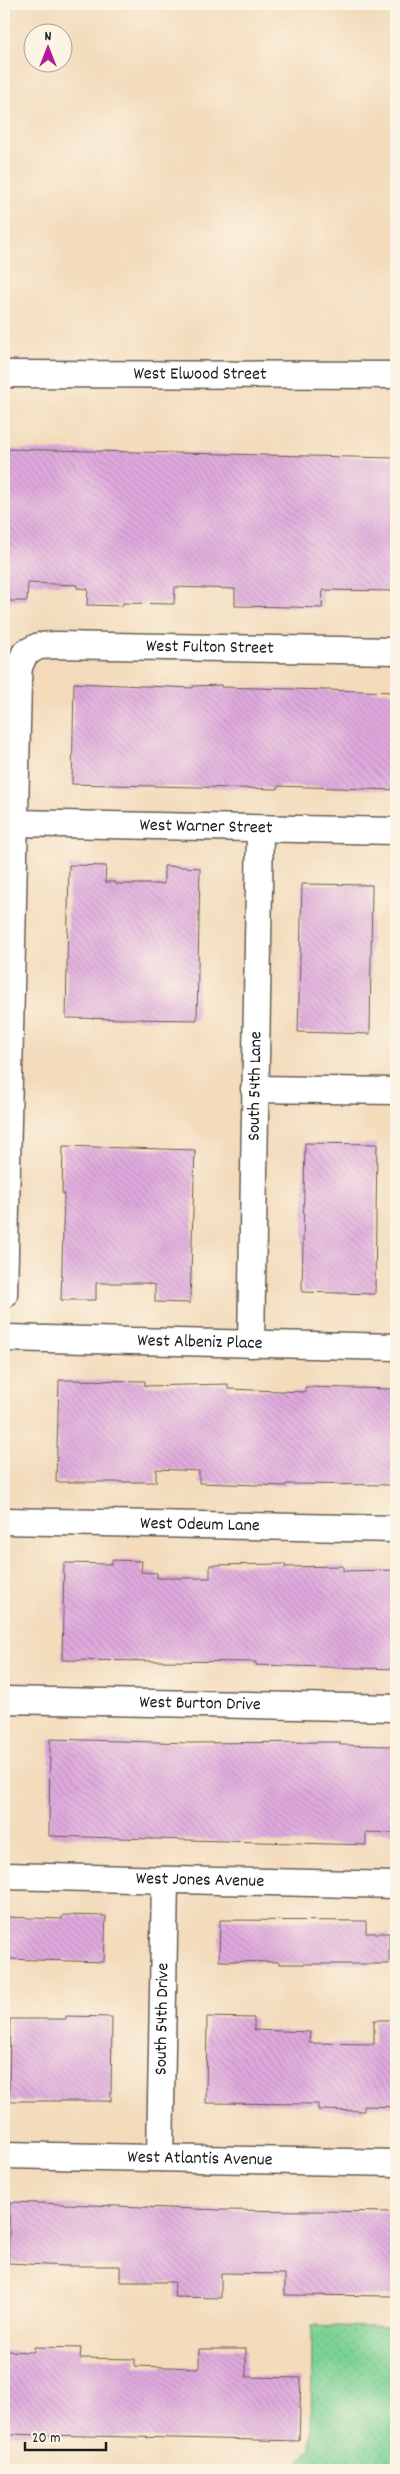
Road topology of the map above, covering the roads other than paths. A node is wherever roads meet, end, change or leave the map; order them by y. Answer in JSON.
{"nodes":[{"id":1,"x":4,"y":374,"type":"edge"},
{"id":2,"x":396,"y":375,"type":"edge"},
{"id":3,"x":396,"y":651,"type":"edge"},
{"id":4,"x":15,"y":823,"type":"junction"},
{"id":5,"x":260,"y":829,"type":"junction"},
{"id":6,"x":396,"y":831,"type":"edge"},
{"id":7,"x":7,"y":1062,"type":"edge"},
{"id":8,"x":254,"y":1089,"type":"junction"},
{"id":9,"x":396,"y":1091,"type":"edge"},
{"id":10,"x":4,"y":1295,"type":"edge"},
{"id":11,"x":4,"y":1338,"type":"edge"},
{"id":12,"x":251,"y":1344,"type":"junction"},
{"id":13,"x":396,"y":1347,"type":"edge"},
{"id":14,"x":4,"y":1521,"type":"edge"},
{"id":15,"x":396,"y":1529,"type":"edge"},
{"id":16,"x":4,"y":1700,"type":"edge"},
{"id":17,"x":396,"y":1708,"type":"edge"},
{"id":18,"x":4,"y":1876,"type":"edge"},
{"id":19,"x":164,"y":1882,"type":"junction"},
{"id":20,"x":396,"y":1885,"type":"edge"},
{"id":21,"x":4,"y":2155,"type":"edge"},
{"id":22,"x":160,"y":2158,"type":"junction"},
{"id":23,"x":396,"y":2163,"type":"edge"}],
"edges":[{"from":1,"to":2,"type":"street","name":"West Elwood Street"},
{"from":3,"to":4,"type":"street","name":"West Fulton Street"},
{"from":4,"to":5,"type":"street","name":"West Warner Street"},
{"from":4,"to":7,"type":"street"},
{"from":5,"to":6,"type":"street","name":"West Warner Street"},
{"from":5,"to":8,"type":"street","name":"South 54th Lane"},
{"from":7,"to":10,"type":"street"},
{"from":8,"to":9,"type":"street"},
{"from":8,"to":12,"type":"street","name":"South 54th Lane"},
{"from":11,"to":12,"type":"street","name":"West Albeniz Place"},
{"from":12,"to":13,"type":"street","name":"West Albeniz Place"},
{"from":14,"to":15,"type":"street","name":"West Odeum Lane"},
{"from":16,"to":17,"type":"street","name":"West Burton Drive"},
{"from":18,"to":19,"type":"street","name":"West Jones Avenue"},
{"from":19,"to":20,"type":"street","name":"West Jones Avenue"},
{"from":19,"to":22,"type":"street","name":"South 54th Drive"},
{"from":21,"to":22,"type":"street","name":"West Atlantis Avenue"},
{"from":22,"to":23,"type":"street","name":"West Atlantis Avenue"}]}
